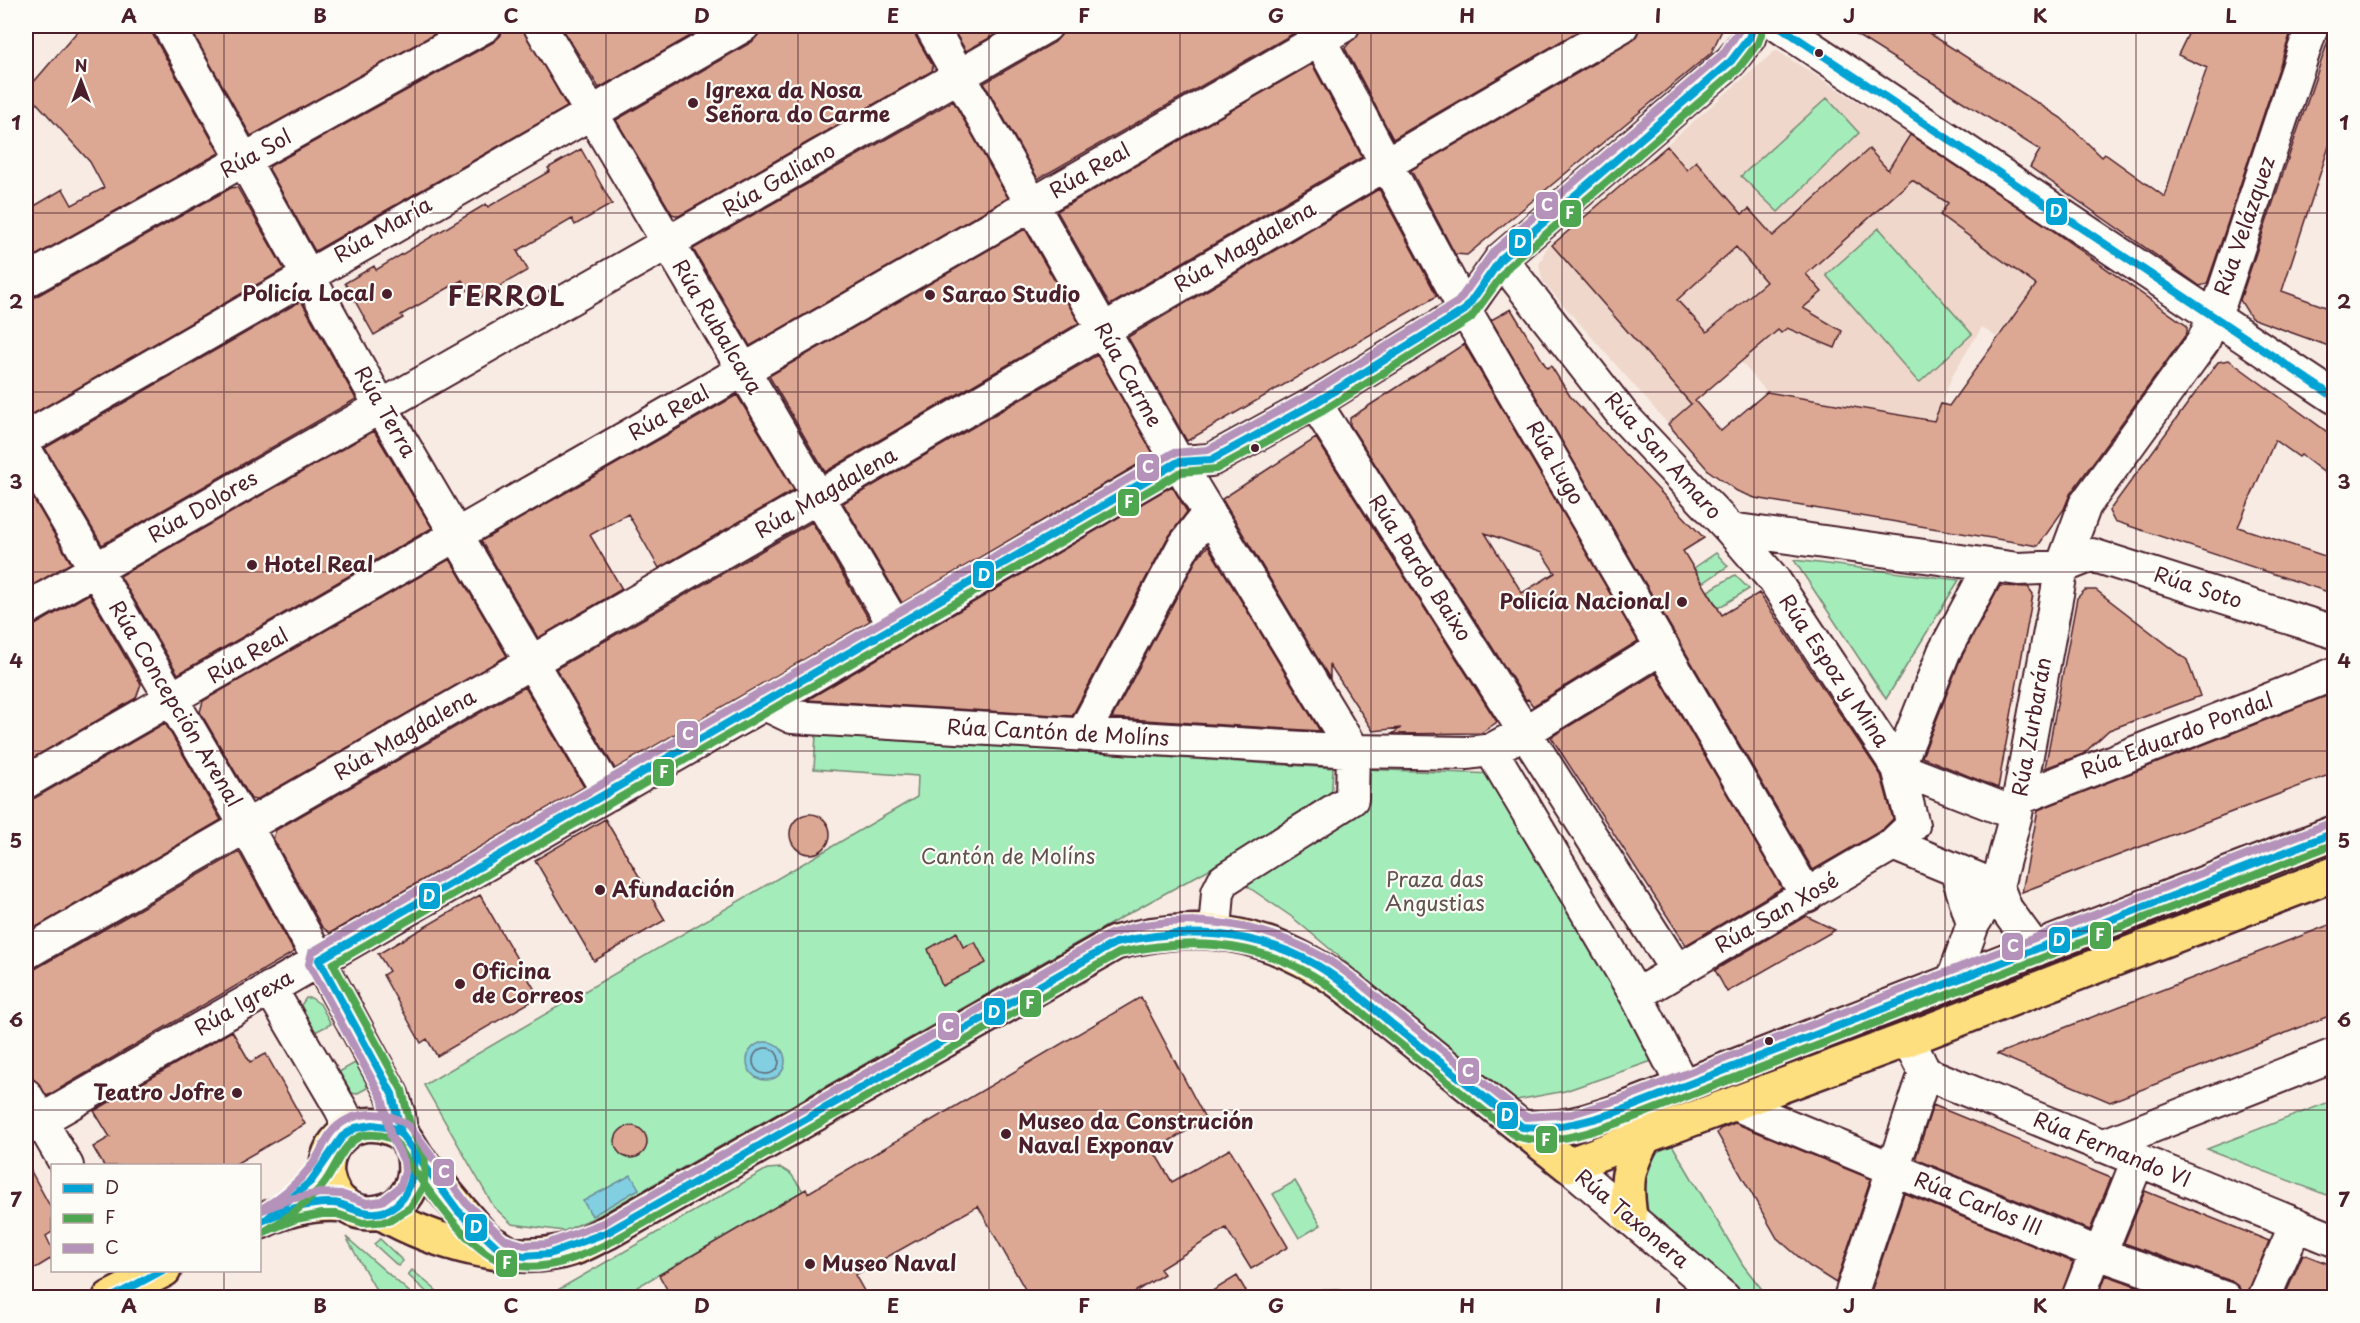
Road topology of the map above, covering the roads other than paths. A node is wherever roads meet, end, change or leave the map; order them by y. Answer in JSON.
{"nodes":[{"id":1,"x":170,"y":26,"type":"edge"},
{"id":2,"x":485,"y":26,"type":"edge"},
{"id":3,"x":540,"y":26,"type":"edge"},
{"id":4,"x":743,"y":26,"type":"edge"},
{"id":5,"x":931,"y":26,"type":"edge"},
{"id":6,"x":1046,"y":26,"type":"edge"},
{"id":7,"x":1622,"y":26,"type":"edge"},
{"id":8,"x":1753,"y":26,"type":"edge"},
{"id":9,"x":1779,"y":26,"type":"edge"},
{"id":10,"x":2312,"y":26,"type":"edge"},
{"id":11,"x":1325,"y":30,"type":"edge"},
{"id":12,"x":959,"y":76,"type":"junction"},
{"id":13,"x":592,"y":111,"type":"junction"},
{"id":14,"x":246,"y":160,"type":"junction"},
{"id":15,"x":1388,"y":164,"type":"junction"},
{"id":16,"x":1032,"y":204,"type":"junction"},
{"id":17,"x":668,"y":244,"type":"junction"},
{"id":18,"x":1502,"y":259,"type":"junction"},
{"id":19,"x":308,"y":273,"type":"junction"},
{"id":20,"x":26,"y":281,"type":"edge"},
{"id":21,"x":1465,"y":310,"type":"junction"},
{"id":22,"x":2214,"y":317,"type":"junction"},
{"id":23,"x":1103,"y":331,"type":"junction"},
{"id":24,"x":743,"y":370,"type":"junction"},
{"id":25,"x":2334,"y":397,"type":"edge"},
{"id":26,"x":1315,"y":404,"type":"junction"},
{"id":27,"x":380,"y":405,"type":"junction"},
{"id":28,"x":26,"y":438,"type":"edge"},
{"id":29,"x":26,"y":451,"type":"edge"},
{"id":30,"x":1178,"y":462,"type":"junction"},
{"id":31,"x":818,"y":498,"type":"junction"},
{"id":32,"x":1209,"y":512,"type":"junction"},
{"id":33,"x":1730,"y":529,"type":"junction"},
{"id":34,"x":457,"y":536,"type":"junction"},
{"id":35,"x":1990,"y":566,"type":"junction"},
{"id":36,"x":2062,"y":567,"type":"junction"},
{"id":37,"x":95,"y":569,"type":"junction"},
{"id":38,"x":26,"y":609,"type":"edge"},
{"id":39,"x":896,"y":628,"type":"junction"},
{"id":40,"x":2334,"y":632,"type":"edge"},
{"id":41,"x":1663,"y":647,"type":"junction"},
{"id":42,"x":531,"y":663,"type":"junction"},
{"id":43,"x":2334,"y":674,"type":"edge"},
{"id":44,"x":171,"y":699,"type":"junction"},
{"id":45,"x":765,"y":704,"type":"junction"},
{"id":46,"x":1525,"y":732,"type":"junction"},
{"id":47,"x":1083,"y":734,"type":"junction"},
{"id":48,"x":1491,"y":750,"type":"junction"},
{"id":49,"x":1353,"y":751,"type":"junction"},
{"id":50,"x":1898,"y":768,"type":"junction"},
{"id":51,"x":26,"y":782,"type":"edge"},
{"id":52,"x":609,"y":794,"type":"junction"},
{"id":53,"x":2018,"y":806,"type":"junction"},
{"id":54,"x":246,"y":826,"type":"junction"},
{"id":55,"x":2334,"y":833,"type":"edge"},
{"id":56,"x":1903,"y":835,"type":"junction"},
{"id":57,"x":1957,"y":873,"type":"junction"},
{"id":58,"x":2334,"y":874,"type":"edge"},
{"id":59,"x":1997,"y":886,"type":"junction"},
{"id":60,"x":1807,"y":896,"type":"junction"},
{"id":61,"x":1973,"y":924,"type":"junction"},
{"id":62,"x":1215,"y":931,"type":"junction"},
{"id":63,"x":2036,"y":950,"type":"junction"},
{"id":64,"x":26,"y":954,"type":"edge"},
{"id":65,"x":319,"y":960,"type":"junction"},
{"id":66,"x":1677,"y":971,"type":"junction"},
{"id":67,"x":1953,"y":980,"type":"junction"},
{"id":68,"x":270,"y":988,"type":"junction"},
{"id":69,"x":1636,"y":995,"type":"junction"},
{"id":70,"x":1908,"y":1040,"type":"junction"},
{"id":71,"x":2334,"y":1055,"type":"edge"},
{"id":72,"x":1925,"y":1073,"type":"junction"},
{"id":73,"x":1683,"y":1086,"type":"junction"},
{"id":74,"x":1735,"y":1104,"type":"junction"},
{"id":75,"x":1625,"y":1109,"type":"junction"},
{"id":76,"x":30,"y":1114,"type":"edge"},
{"id":77,"x":1522,"y":1127,"type":"junction"},
{"id":78,"x":345,"y":1132,"type":"junction"},
{"id":79,"x":1644,"y":1138,"type":"junction"},
{"id":80,"x":407,"y":1142,"type":"junction"},
{"id":81,"x":2102,"y":1146,"type":"junction"},
{"id":82,"x":2138,"y":1160,"type":"junction"},
{"id":83,"x":327,"y":1161,"type":"junction"},
{"id":84,"x":66,"y":1164,"type":"edge"},
{"id":85,"x":1568,"y":1165,"type":"junction"},
{"id":86,"x":1893,"y":1170,"type":"junction"},
{"id":87,"x":345,"y":1205,"type":"junction"},
{"id":88,"x":380,"y":1212,"type":"junction"},
{"id":89,"x":1630,"y":1216,"type":"junction"},
{"id":90,"x":264,"y":1220,"type":"edge"},
{"id":91,"x":2296,"y":1224,"type":"junction"},
{"id":92,"x":2334,"y":1240,"type":"edge"},
{"id":93,"x":2098,"y":1253,"type":"junction"},
{"id":94,"x":512,"y":1254,"type":"junction"},
{"id":95,"x":1724,"y":1298,"type":"edge"},
{"id":96,"x":1850,"y":1298,"type":"edge"},
{"id":97,"x":2078,"y":1298,"type":"edge"},
{"id":98,"x":2225,"y":1298,"type":"edge"},
{"id":99,"x":2264,"y":1298,"type":"edge"}],
"edges":[{"from":1,"to":14,"type":"street","name":"Rúa Terra"},
{"from":2,"to":14,"type":"street","name":"Rúa Sol"},
{"from":3,"to":13,"type":"street","name":"Rúa Rubalcava"},
{"from":4,"to":13,"type":"street","name":"Rúa María"},
{"from":5,"to":12,"type":"street","name":"Rúa Carme"},
{"from":6,"to":12,"type":"street","name":"Rúa Galiano"},
{"from":7,"to":15,"type":"street","name":"Rúa Magdalena"},
{"from":8,"to":18,"type":"street"},
{"from":9,"to":22,"type":"street"},
{"from":10,"to":22,"type":"street","name":"Rúa Velázquez"},
{"from":11,"to":15,"type":"street","name":"Rúa Lugo"},
{"from":11,"to":16,"type":"street","name":"Rúa Real"},
{"from":12,"to":16,"type":"street","name":"Rúa Carme"},
{"from":12,"to":17,"type":"street","name":"Rúa Galiano"},
{"from":13,"to":17,"type":"street","name":"Rúa Rubalcava"},
{"from":13,"to":19,"type":"street","name":"Rúa María"},
{"from":14,"to":19,"type":"street","name":"Rúa Terra"},
{"from":14,"to":20,"type":"street","name":"Rúa Sol"},
{"from":15,"to":21,"type":"street","name":"Rúa Lugo"},
{"from":15,"to":23,"type":"street","name":"Rúa Magdalena"},
{"from":16,"to":23,"type":"street","name":"Rúa Carme"},
{"from":16,"to":24,"type":"street","name":"Rúa Real"},
{"from":17,"to":24,"type":"street","name":"Rúa Rubalcava"},
{"from":17,"to":27,"type":"street","name":"Rúa Galiano"},
{"from":18,"to":21,"type":"street"},
{"from":18,"to":33,"type":"street","name":"Rúa San Amaro"},
{"from":19,"to":27,"type":"street","name":"Rúa Terra"},
{"from":19,"to":28,"type":"street","name":"Rúa María"},
{"from":21,"to":26,"type":"street"},
{"from":21,"to":41,"type":"street","name":"Rúa Lugo"},
{"from":22,"to":25,"type":"street"},
{"from":22,"to":36,"type":"street","name":"Rúa Velázquez"},
{"from":23,"to":30,"type":"street","name":"Rúa Carme"},
{"from":23,"to":31,"type":"street","name":"Rúa Magdalena"},
{"from":24,"to":31,"type":"street","name":"Rúa Rubalcava"},
{"from":24,"to":34,"type":"street","name":"Rúa Real"},
{"from":26,"to":30,"type":"street"},
{"from":26,"to":46,"type":"street","name":"Rúa Pardo Baixo"},
{"from":27,"to":34,"type":"street","name":"Rúa Terra"},
{"from":27,"to":37,"type":"street","name":"Rúa Dolores"},
{"from":29,"to":37,"type":"street","name":"Rúa Concepción Arenal"},
{"from":30,"to":32,"type":"street","name":"Rúa Carme"},
{"from":30,"to":39,"type":"street","name":"Rúa Igrexa"},
{"from":31,"to":39,"type":"street","name":"Rúa Rubalcava"},
{"from":31,"to":42,"type":"street","name":"Rúa Magdalena"},
{"from":32,"to":47,"type":"street"},
{"from":32,"to":49,"type":"street","name":"Rúa Carme"},
{"from":33,"to":35,"type":"street","name":"Rúa San Amaro"},
{"from":33,"to":50,"type":"street","name":"Rúa Espoz y Mina"},
{"from":34,"to":42,"type":"street","name":"Rúa Terra"},
{"from":34,"to":44,"type":"street","name":"Rúa Real"},
{"from":35,"to":36,"type":"street","name":"Rúa San Amaro"},
{"from":35,"to":50,"type":"street"},
{"from":36,"to":40,"type":"street","name":"Rúa Soto"},
{"from":36,"to":53,"type":"street","name":"Rúa Zurbarán"},
{"from":37,"to":38,"type":"street","name":"Rúa Dolores"},
{"from":37,"to":44,"type":"street","name":"Rúa Concepción Arenal"},
{"from":39,"to":45,"type":"street","name":"Rúa Igrexa"},
{"from":41,"to":46,"type":"street"},
{"from":41,"to":60,"type":"street","name":"Rúa Lugo"},
{"from":42,"to":52,"type":"street","name":"Rúa Terra"},
{"from":42,"to":54,"type":"street","name":"Rúa Magdalena"},
{"from":43,"to":53,"type":"street","name":"Rúa Eduardo Pondal"},
{"from":44,"to":51,"type":"street","name":"Rúa Real"},
{"from":44,"to":54,"type":"street","name":"Rúa Concepción Arenal"},
{"from":45,"to":47,"type":"street","name":"Rúa Cantón de Molíns"},
{"from":45,"to":52,"type":"street","name":"Rúa Igrexa"},
{"from":46,"to":48,"type":"street"},
{"from":46,"to":66,"type":"street"},
{"from":47,"to":49,"type":"street","name":"Rúa Cantón de Molíns"},
{"from":48,"to":49,"type":"street"},
{"from":48,"to":69,"type":"street"},
{"from":49,"to":62,"type":"street"},
{"from":50,"to":53,"type":"street"},
{"from":50,"to":56,"type":"street","name":"Rúa Espoz y Mina"},
{"from":52,"to":65,"type":"street","name":"Rúa Igrexa"},
{"from":53,"to":59,"type":"street","name":"Rúa Zurbarán"},
{"from":54,"to":64,"type":"street","name":"Rúa Magdalena"},
{"from":54,"to":65,"type":"street","name":"Rúa Concepción Arenal"},
{"from":55,"to":63,"type":"main road"},
{"from":56,"to":57,"type":"street"},
{"from":56,"to":60,"type":"street","name":"Rúa San Xosé"},
{"from":57,"to":59,"type":"street"},
{"from":57,"to":61,"type":"street"},
{"from":58,"to":70,"type":"main road"},
{"from":59,"to":61,"type":"street","name":"Rúa Zurbarán"},
{"from":59,"to":63,"type":"street"},
{"from":60,"to":66,"type":"street","name":"Rúa San Xosé"},
{"from":61,"to":67,"type":"street","name":"Rúa Zurbarán"},
{"from":62,"to":77,"type":"main road"},
{"from":62,"to":94,"type":"main road"},
{"from":63,"to":67,"type":"main road"},
{"from":65,"to":68,"type":"street","name":"Rúa Igrexa"},
{"from":65,"to":80,"type":"street","name":"Rúa Concepción Arenal"},
{"from":66,"to":69,"type":"street","name":"Rúa San Xosé"},
{"from":67,"to":73,"type":"main road"},
{"from":68,"to":76,"type":"street","name":"Rúa Igrexa"},
{"from":68,"to":78,"type":"street"},
{"from":69,"to":73,"type":"street"},
{"from":70,"to":72,"type":"street"},
{"from":70,"to":74,"type":"main road"},
{"from":71,"to":81,"type":"street"},
{"from":72,"to":81,"type":"street","name":"Rúa Fernando VI"},
{"from":72,"to":86,"type":"street"},
{"from":73,"to":75,"type":"main road"},
{"from":74,"to":79,"type":"main road"},
{"from":74,"to":86,"type":"street","name":"Rúa Carlos III"},
{"from":75,"to":77,"type":"main road"},
{"from":75,"to":85,"type":"main road"},
{"from":76,"to":84,"type":"street"},
{"from":77,"to":85,"type":"main road"},
{"from":78,"to":80,"type":"main road"},
{"from":78,"to":83,"type":"main road"},
{"from":79,"to":85,"type":"main road"},
{"from":79,"to":89,"type":"main road"},
{"from":80,"to":88,"type":"main road"},
{"from":80,"to":94,"type":"main road"},
{"from":81,"to":82,"type":"street","name":"Rúa Fernando VI"},
{"from":82,"to":91,"type":"street","name":"Rúa Fernando VI"},
{"from":82,"to":93,"type":"street"},
{"from":83,"to":87,"type":"main road"},
{"from":83,"to":90,"type":"main road"},
{"from":85,"to":89,"type":"street","name":"Rúa Taxonera"},
{"from":86,"to":93,"type":"street","name":"Rúa Carlos III"},
{"from":86,"to":96,"type":"street"},
{"from":87,"to":88,"type":"main road"},
{"from":87,"to":90,"type":"main road"},
{"from":88,"to":94,"type":"main road"},
{"from":89,"to":95,"type":"street","name":"Rúa Taxonera"},
{"from":91,"to":92,"type":"street","name":"Rúa Fernando VI"},
{"from":91,"to":99,"type":"street"},
{"from":93,"to":97,"type":"street"},
{"from":93,"to":98,"type":"street","name":"Rúa Carlos III"}]}
